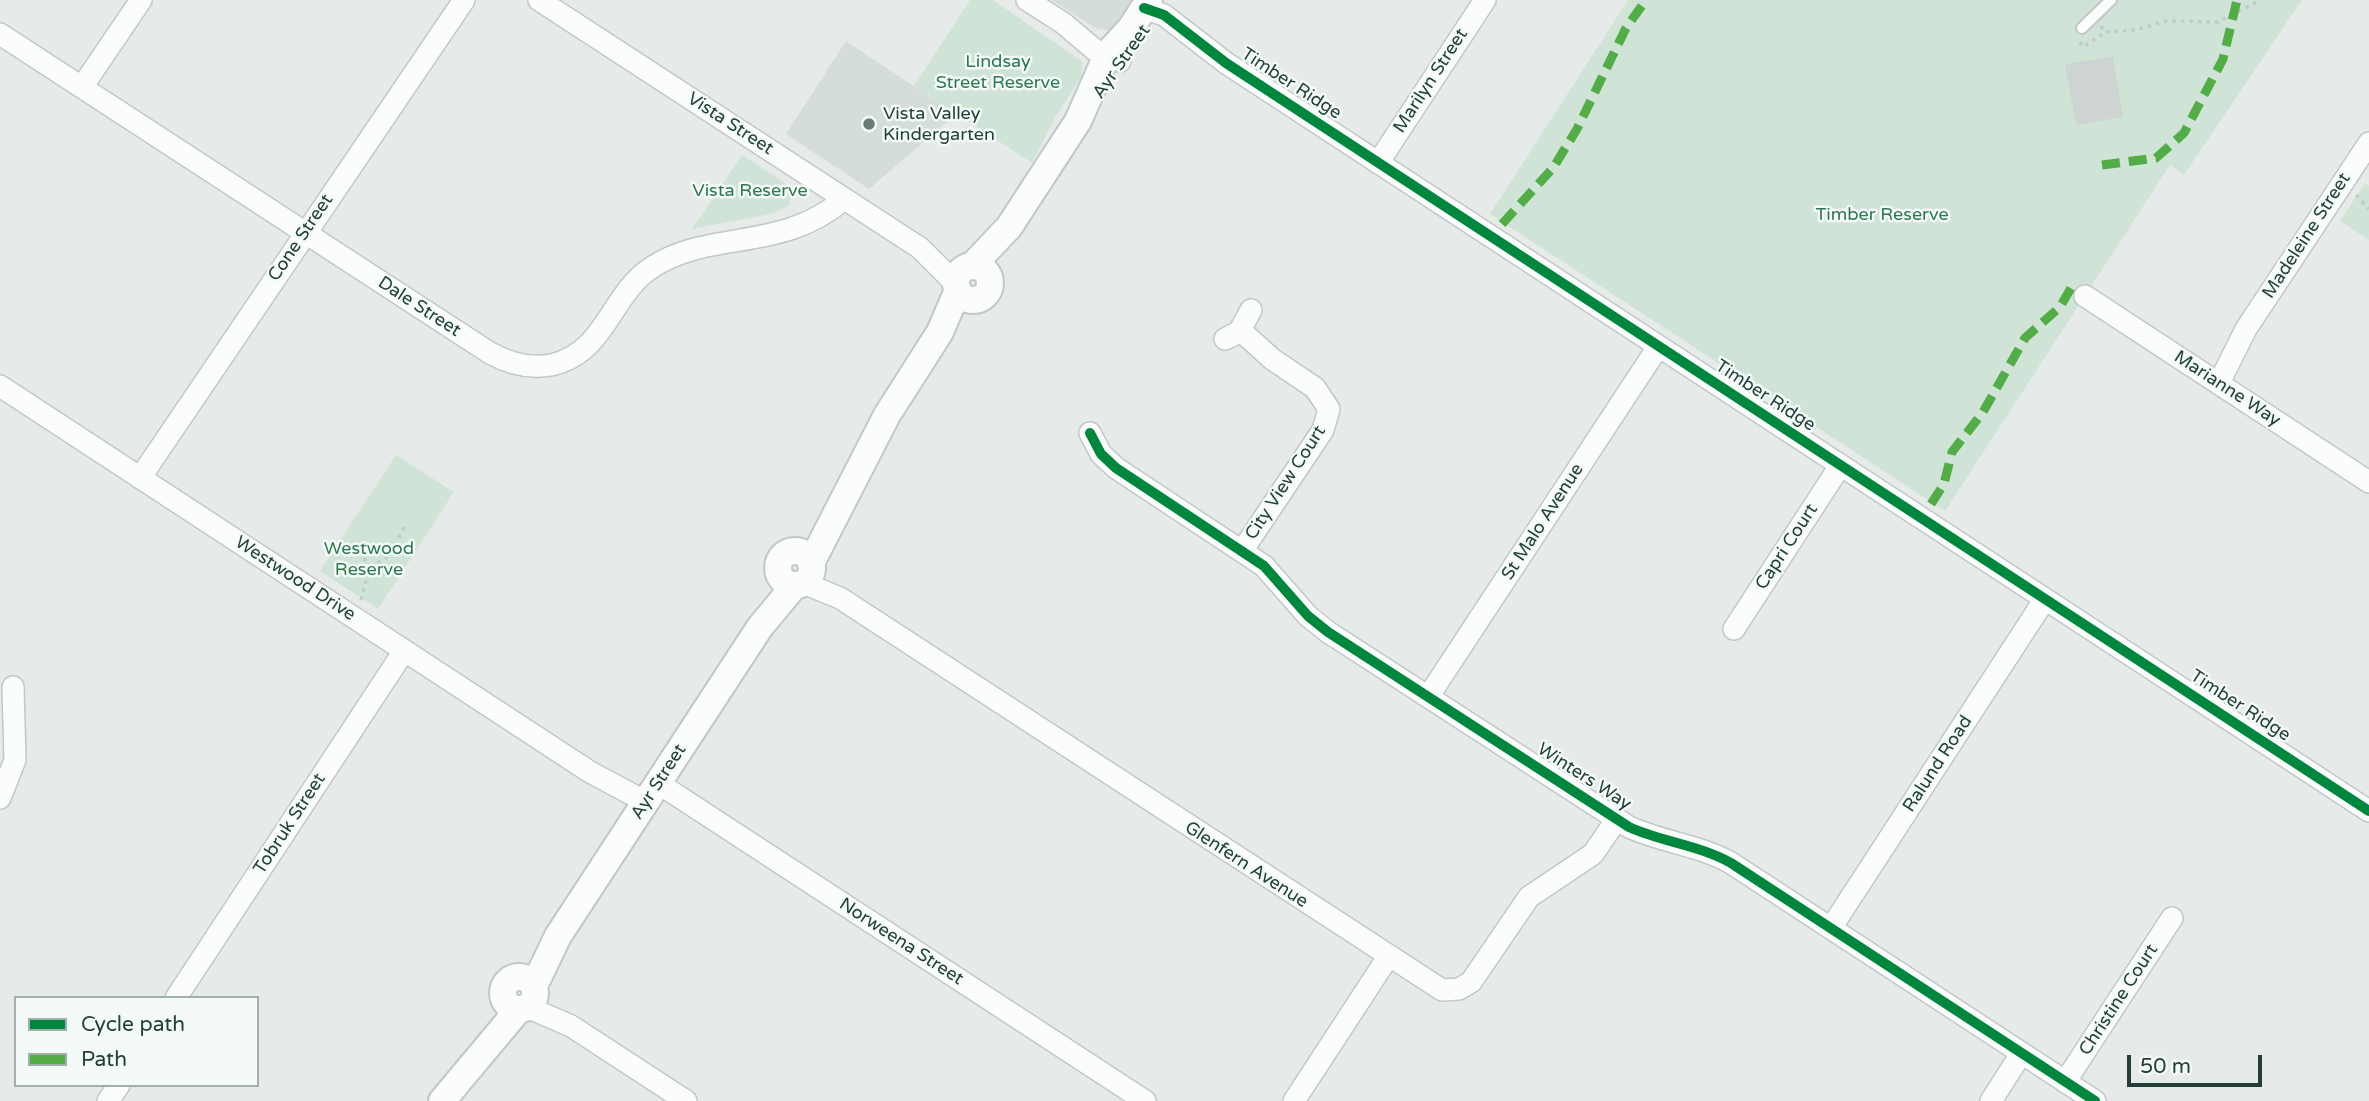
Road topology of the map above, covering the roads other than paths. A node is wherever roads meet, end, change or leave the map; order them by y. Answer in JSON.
{"nodes":[{"id":1,"x":141,"y":0,"type":"edge"},
{"id":2,"x":464,"y":0,"type":"edge"},
{"id":3,"x":539,"y":0,"type":"edge"},
{"id":4,"x":1027,"y":0,"type":"edge"},
{"id":5,"x":1485,"y":0,"type":"edge"},
{"id":6,"x":2111,"y":0,"type":"edge"},
{"id":7,"x":1153,"y":8,"type":"edge"},
{"id":8,"x":2081,"y":28,"type":"dead end"},
{"id":9,"x":0,"y":34,"type":"edge"},
{"id":10,"x":1112,"y":55,"type":"junction"},
{"id":11,"x":82,"y":87,"type":"junction"},
{"id":12,"x":2369,"y":143,"type":"edge"},
{"id":13,"x":1378,"y":163,"type":"junction"},
{"id":14,"x":844,"y":199,"type":"junction"},
{"id":15,"x":305,"y":232,"type":"junction"},
{"id":16,"x":969,"y":280,"type":"junction"},
{"id":17,"x":2084,"y":296,"type":"dead end"},
{"id":18,"x":1251,"y":310,"type":"dead end"},
{"id":19,"x":1658,"y":347,"type":"junction"},
{"id":20,"x":2212,"y":379,"type":"junction"},
{"id":21,"x":0,"y":386,"type":"edge"},
{"id":22,"x":1090,"y":433,"type":"dead end"},
{"id":23,"x":1840,"y":466,"type":"junction"},
{"id":24,"x":140,"y":478,"type":"junction"},
{"id":25,"x":2369,"y":482,"type":"edge"},
{"id":26,"x":1242,"y":551,"type":"junction"},
{"id":27,"x":798,"y":570,"type":"junction"},
{"id":28,"x":2045,"y":600,"type":"junction"},
{"id":29,"x":1734,"y":629,"type":"dead end"},
{"id":30,"x":404,"y":651,"type":"junction"},
{"id":31,"x":13,"y":687,"type":"dead end"},
{"id":32,"x":1428,"y":697,"type":"junction"},
{"id":33,"x":0,"y":798,"type":"edge"},
{"id":34,"x":648,"y":799,"type":"junction"},
{"id":35,"x":2369,"y":811,"type":"edge"},
{"id":36,"x":1617,"y":819,"type":"junction"},
{"id":37,"x":2172,"y":918,"type":"dead end"},
{"id":38,"x":1831,"y":928,"type":"junction"},
{"id":39,"x":1388,"y":957,"type":"junction"},
{"id":40,"x":522,"y":995,"type":"junction"},
{"id":41,"x":177,"y":996,"type":"edge"},
{"id":42,"x":2021,"y":1054,"type":"junction"},
{"id":43,"x":2066,"y":1082,"type":"junction"},
{"id":44,"x":442,"y":1101,"type":"edge"},
{"id":45,"x":686,"y":1101,"type":"edge"},
{"id":46,"x":1145,"y":1101,"type":"edge"},
{"id":47,"x":1294,"y":1101,"type":"edge"},
{"id":48,"x":1991,"y":1101,"type":"edge"},
{"id":49,"x":2095,"y":1101,"type":"edge"}],
"edges":[{"from":1,"to":11,"type":"street"},
{"from":2,"to":15,"type":"street","name":"Cone Street"},
{"from":3,"to":14,"type":"street","name":"Vista Street"},
{"from":4,"to":10,"type":"street"},
{"from":5,"to":13,"type":"street","name":"Marilyn Street"},
{"from":6,"to":8,"type":"lane"},
{"from":7,"to":10,"type":"street","name":"Ayr Street"},
{"from":7,"to":13,"type":"street","name":"Timber Ridge"},
{"from":9,"to":11,"type":"street","name":"Dale Street"},
{"from":10,"to":16,"type":"street","name":"Ayr Street"},
{"from":11,"to":15,"type":"street","name":"Dale Street"},
{"from":12,"to":20,"type":"street","name":"Madeleine Street"},
{"from":13,"to":19,"type":"street","name":"Timber Ridge"},
{"from":14,"to":15,"type":"street","name":"Dale Street"},
{"from":14,"to":16,"type":"street","name":"Vista Street"},
{"from":15,"to":24,"type":"street","name":"Cone Street"},
{"from":16,"to":27,"type":"street","name":"Ayr Street"},
{"from":17,"to":20,"type":"street","name":"Marianne Way"},
{"from":18,"to":26,"type":"street","name":"City View Court"},
{"from":19,"to":23,"type":"street","name":"Timber Ridge"},
{"from":19,"to":32,"type":"street","name":"St Malo Avenue"},
{"from":20,"to":25,"type":"street","name":"Marianne Way"},
{"from":21,"to":24,"type":"street","name":"Westwood Drive"},
{"from":22,"to":26,"type":"street","name":"Winters Way"},
{"from":23,"to":28,"type":"street","name":"Timber Ridge"},
{"from":23,"to":29,"type":"street","name":"Capri Court"},
{"from":24,"to":30,"type":"street","name":"Westwood Drive"},
{"from":26,"to":32,"type":"street","name":"Winters Way"},
{"from":27,"to":34,"type":"street","name":"Ayr Street"},
{"from":27,"to":39,"type":"street","name":"Glenfern Avenue"},
{"from":28,"to":35,"type":"street","name":"Timber Ridge"},
{"from":28,"to":38,"type":"street","name":"Ralund Road"},
{"from":30,"to":34,"type":"street","name":"Westwood Drive"},
{"from":30,"to":41,"type":"street","name":"Tobruk Street"},
{"from":31,"to":33,"type":"street"},
{"from":32,"to":36,"type":"street","name":"Winters Way"},
{"from":34,"to":40,"type":"street","name":"Ayr Street"},
{"from":34,"to":46,"type":"street","name":"Norweena Street"},
{"from":36,"to":38,"type":"street","name":"Winters Way"},
{"from":36,"to":39,"type":"street","name":"Glenfern Avenue"},
{"from":37,"to":43,"type":"street","name":"Christine Court"},
{"from":38,"to":42,"type":"street","name":"Winters Way"},
{"from":39,"to":47,"type":"street"},
{"from":40,"to":44,"type":"street","name":"Ayr Street"},
{"from":40,"to":45,"type":"street"},
{"from":42,"to":43,"type":"street","name":"Winters Way"},
{"from":42,"to":48,"type":"street"},
{"from":43,"to":49,"type":"street","name":"Winters Way"}]}
